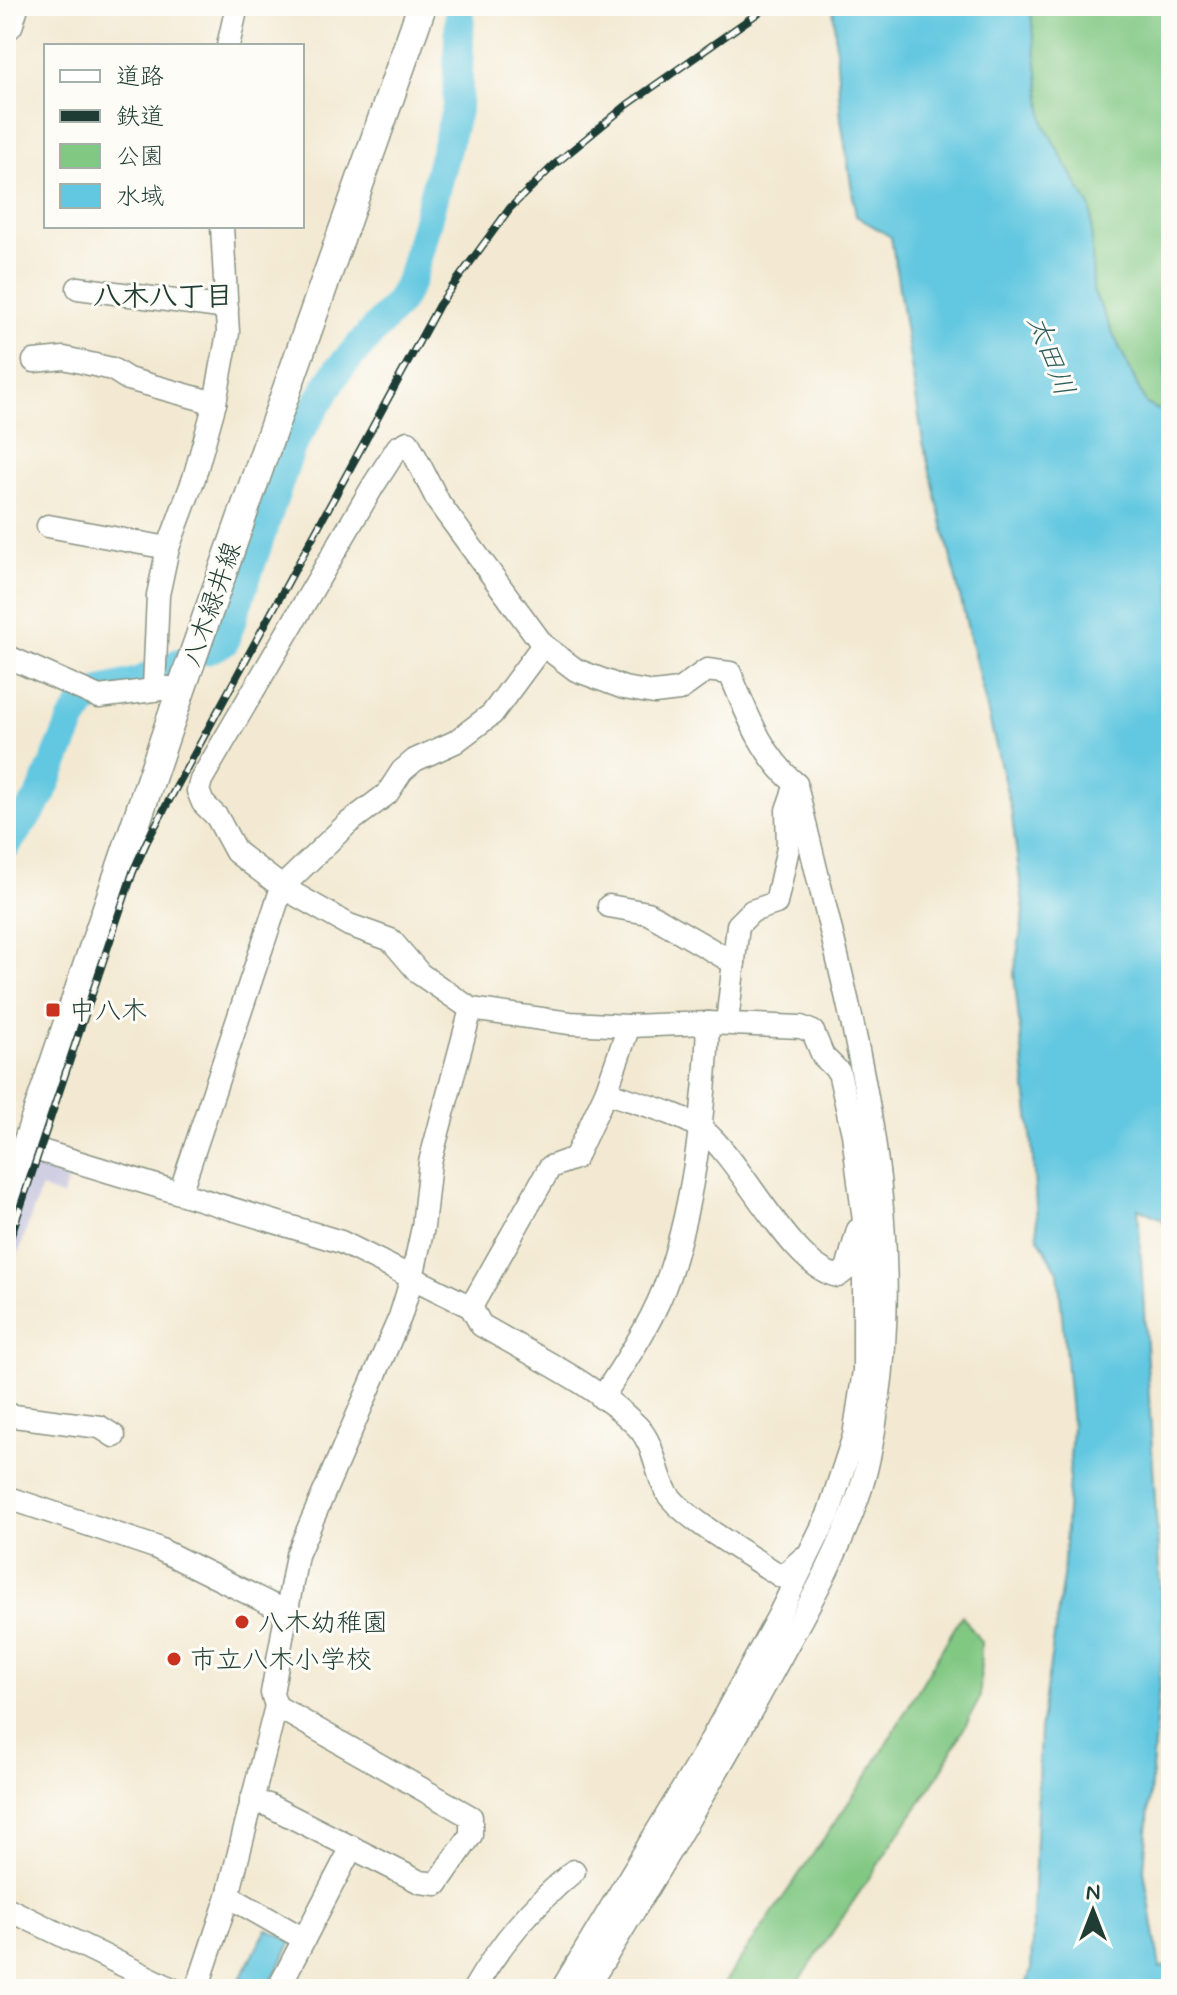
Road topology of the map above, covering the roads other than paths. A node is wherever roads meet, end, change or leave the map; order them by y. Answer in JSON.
{"nodes":[{"id":1,"x":11,"y":6,"type":"edge"},
{"id":2,"x":237,"y":6,"type":"edge"},
{"id":3,"x":422,"y":6,"type":"edge"},
{"id":4,"x":6,"y":23,"type":"edge"},
{"id":5,"x":228,"y":44,"type":"edge"},
{"id":6,"x":222,"y":228,"type":"edge"},
{"id":7,"x":78,"y":288,"type":"dead end"},
{"id":8,"x":227,"y":308,"type":"junction"},
{"id":9,"x":34,"y":361,"type":"dead end"},
{"id":10,"x":215,"y":403,"type":"junction"},
{"id":11,"x":48,"y":526,"type":"dead end"},
{"id":12,"x":168,"y":548,"type":"junction"},
{"id":13,"x":543,"y":645,"type":"junction"},
{"id":14,"x":6,"y":656,"type":"edge"},
{"id":15,"x":161,"y":682,"type":"junction"},
{"id":16,"x":790,"y":760,"type":"dead end"},
{"id":17,"x":796,"y":784,"type":"junction"},
{"id":18,"x":282,"y":887,"type":"junction"},
{"id":19,"x":609,"y":906,"type":"dead end"},
{"id":20,"x":734,"y":963,"type":"junction"},
{"id":21,"x":471,"y":1009,"type":"junction"},
{"id":22,"x":717,"y":1023,"type":"junction"},
{"id":23,"x":629,"y":1026,"type":"junction"},
{"id":24,"x":606,"y":1092,"type":"junction"},
{"id":25,"x":699,"y":1128,"type":"junction"},
{"id":26,"x":25,"y":1146,"type":"junction"},
{"id":27,"x":180,"y":1193,"type":"junction"},
{"id":28,"x":6,"y":1205,"type":"edge"},
{"id":29,"x":864,"y":1221,"type":"junction"},
{"id":30,"x":412,"y":1278,"type":"junction"},
{"id":31,"x":471,"y":1307,"type":"junction"},
{"id":32,"x":602,"y":1398,"type":"junction"},
{"id":33,"x":6,"y":1415,"type":"edge"},
{"id":34,"x":114,"y":1436,"type":"dead end"},
{"id":35,"x":6,"y":1497,"type":"edge"},
{"id":36,"x":858,"y":1497,"type":"junction"},
{"id":37,"x":811,"y":1551,"type":"junction"},
{"id":38,"x":284,"y":1611,"type":"junction"},
{"id":39,"x":276,"y":1706,"type":"junction"},
{"id":40,"x":251,"y":1801,"type":"junction"},
{"id":41,"x":352,"y":1847,"type":"junction"},
{"id":42,"x":574,"y":1871,"type":"dead end"},
{"id":43,"x":228,"y":1896,"type":"junction"},
{"id":44,"x":6,"y":1908,"type":"edge"},
{"id":45,"x":304,"y":1939,"type":"junction"},
{"id":46,"x":172,"y":1989,"type":"edge"},
{"id":47,"x":197,"y":1989,"type":"edge"},
{"id":48,"x":278,"y":1989,"type":"edge"},
{"id":49,"x":474,"y":1989,"type":"edge"},
{"id":50,"x":562,"y":1989,"type":"edge"},
{"id":51,"x":586,"y":1989,"type":"edge"}],
"edges":[{"from":1,"to":4,"type":"highway"},
{"from":2,"to":5,"type":"street"},
{"from":3,"to":15,"type":"main road","name":"八木緑井線"},
{"from":6,"to":8,"type":"street"},
{"from":7,"to":8,"type":"street"},
{"from":8,"to":10,"type":"street"},
{"from":9,"to":10,"type":"street"},
{"from":10,"to":12,"type":"street"},
{"from":11,"to":12,"type":"street"},
{"from":12,"to":15,"type":"street"},
{"from":13,"to":17,"type":"street"},
{"from":13,"to":18,"type":"street"},
{"from":13,"to":18,"type":"street"},
{"from":14,"to":15,"type":"street"},
{"from":15,"to":26,"type":"main road","name":"八木緑井線"},
{"from":16,"to":17,"type":"street"},
{"from":17,"to":20,"type":"street"},
{"from":17,"to":36,"type":"street"},
{"from":18,"to":21,"type":"street"},
{"from":18,"to":27,"type":"street"},
{"from":19,"to":20,"type":"street"},
{"from":20,"to":22,"type":"street"},
{"from":21,"to":23,"type":"street"},
{"from":21,"to":30,"type":"street"},
{"from":22,"to":23,"type":"street"},
{"from":22,"to":25,"type":"street"},
{"from":22,"to":29,"type":"street"},
{"from":23,"to":24,"type":"street"},
{"from":24,"to":25,"type":"street"},
{"from":24,"to":31,"type":"street"},
{"from":25,"to":29,"type":"street"},
{"from":25,"to":32,"type":"street"},
{"from":26,"to":27,"type":"street"},
{"from":26,"to":28,"type":"main road","name":"八木緑井線"},
{"from":27,"to":30,"type":"street"},
{"from":29,"to":37,"type":"street"},
{"from":30,"to":31,"type":"street"},
{"from":30,"to":38,"type":"street"},
{"from":31,"to":32,"type":"street"},
{"from":32,"to":37,"type":"street"},
{"from":33,"to":34,"type":"street"},
{"from":35,"to":38,"type":"street"},
{"from":36,"to":37,"type":"street"},
{"from":36,"to":51,"type":"street"},
{"from":37,"to":50,"type":"street"},
{"from":38,"to":39,"type":"street"},
{"from":39,"to":40,"type":"street"},
{"from":39,"to":41,"type":"street"},
{"from":40,"to":41,"type":"street"},
{"from":40,"to":43,"type":"street"},
{"from":41,"to":45,"type":"street"},
{"from":42,"to":49,"type":"street"},
{"from":43,"to":45,"type":"street"},
{"from":43,"to":47,"type":"street"},
{"from":44,"to":46,"type":"street"},
{"from":45,"to":48,"type":"street"}]}
